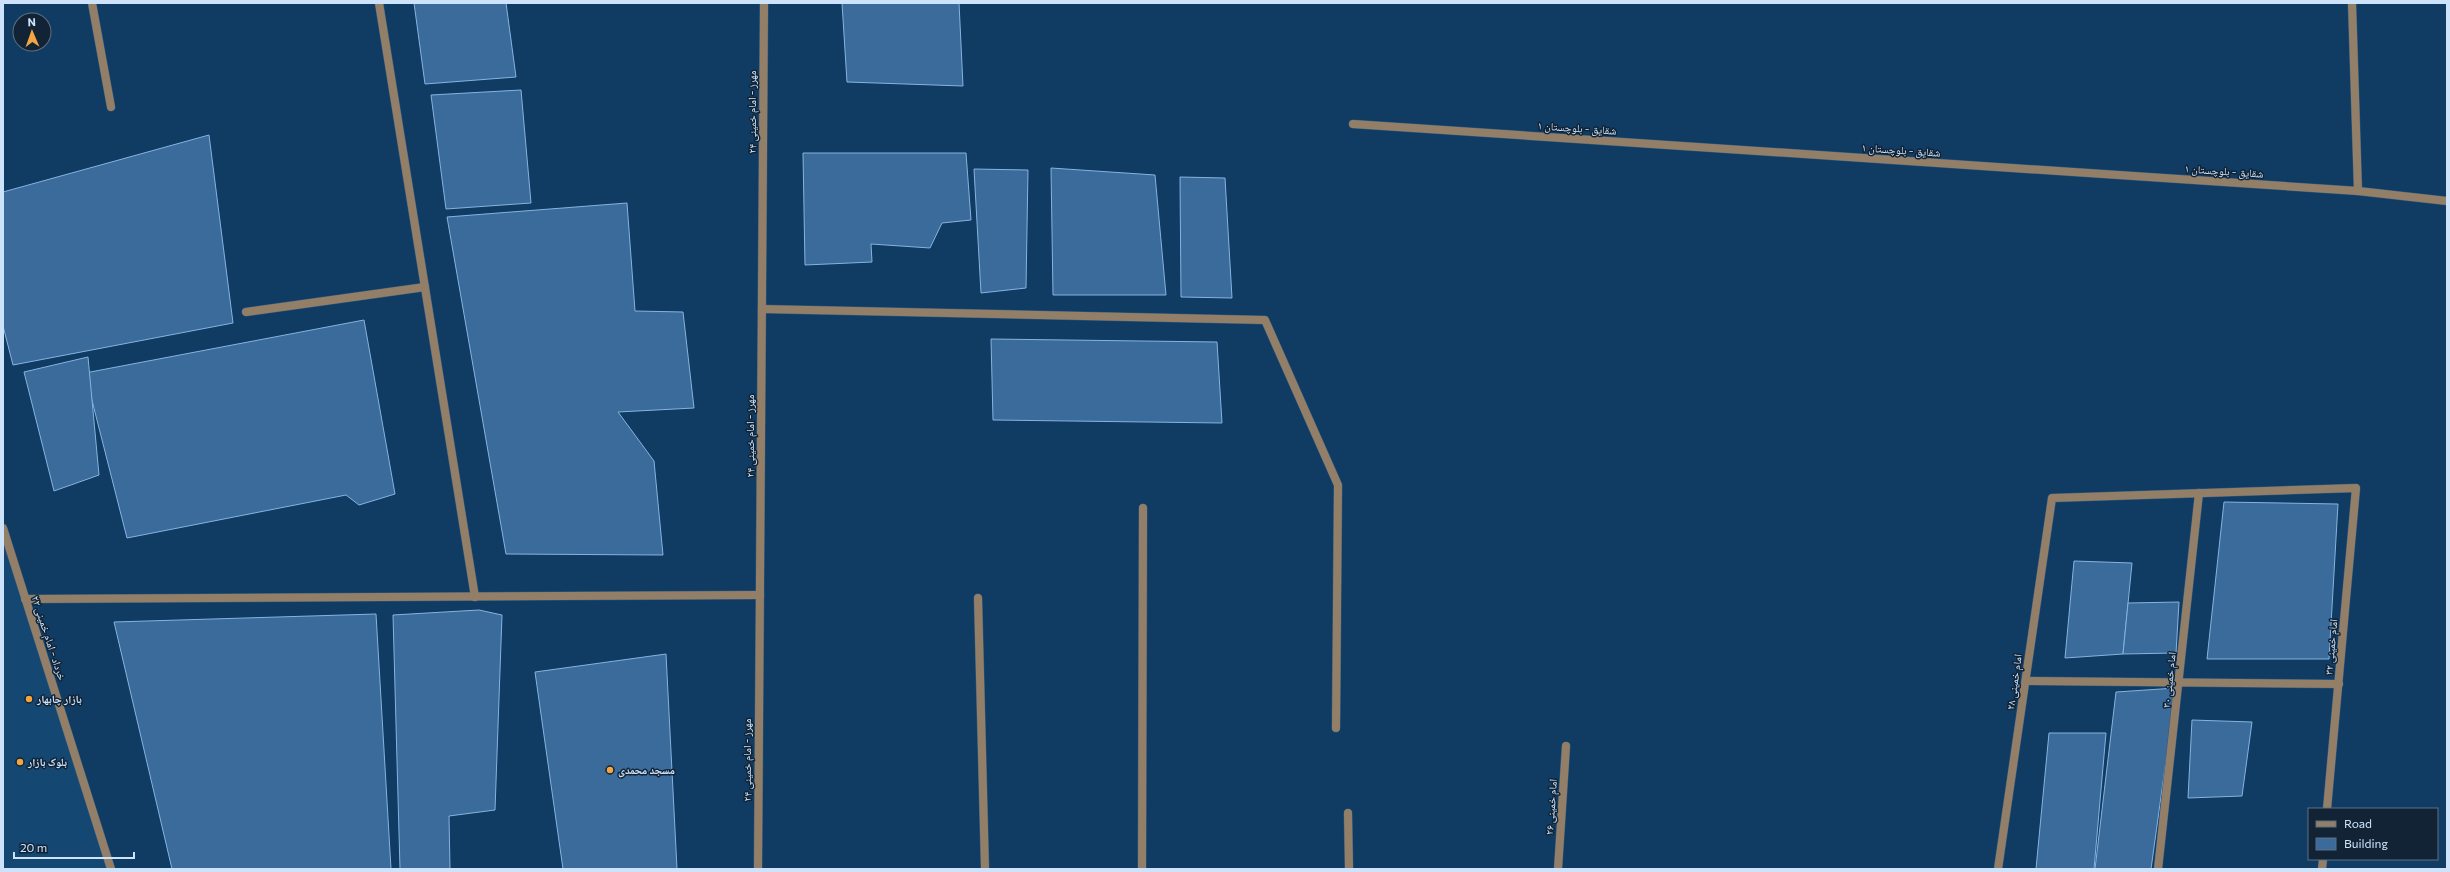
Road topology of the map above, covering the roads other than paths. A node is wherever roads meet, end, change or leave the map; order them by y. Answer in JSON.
{"nodes":[{"id":1,"x":92,"y":3,"type":"edge"},
{"id":2,"x":379,"y":3,"type":"edge"},
{"id":3,"x":764,"y":3,"type":"edge"},
{"id":4,"x":2352,"y":3,"type":"edge"},
{"id":5,"x":112,"y":107,"type":"dead end"},
{"id":6,"x":1353,"y":124,"type":"dead end"},
{"id":7,"x":2358,"y":191,"type":"junction"},
{"id":8,"x":2447,"y":201,"type":"edge"},
{"id":9,"x":425,"y":287,"type":"junction"},
{"id":10,"x":762,"y":309,"type":"junction"},
{"id":11,"x":246,"y":312,"type":"dead end"},
{"id":12,"x":2199,"y":493,"type":"junction"},
{"id":13,"x":1143,"y":508,"type":"dead end"},
{"id":14,"x":3,"y":528,"type":"edge"},
{"id":15,"x":760,"y":595,"type":"junction"},
{"id":16,"x":475,"y":597,"type":"junction"},
{"id":17,"x":978,"y":598,"type":"dead end"},
{"id":18,"x":25,"y":599,"type":"junction"},
{"id":19,"x":2026,"y":681,"type":"junction"},
{"id":20,"x":2180,"y":682,"type":"junction"},
{"id":21,"x":2339,"y":684,"type":"junction"},
{"id":22,"x":1336,"y":728,"type":"dead end"},
{"id":23,"x":1566,"y":746,"type":"dead end"},
{"id":24,"x":2327,"y":808,"type":"edge"},
{"id":25,"x":1348,"y":813,"type":"dead end"},
{"id":26,"x":111,"y":869,"type":"edge"},
{"id":27,"x":758,"y":869,"type":"edge"},
{"id":28,"x":985,"y":869,"type":"edge"},
{"id":29,"x":1142,"y":869,"type":"edge"},
{"id":30,"x":1349,"y":869,"type":"edge"},
{"id":31,"x":1558,"y":869,"type":"edge"},
{"id":32,"x":1998,"y":869,"type":"edge"},
{"id":33,"x":2158,"y":869,"type":"edge"}],
"edges":[{"from":1,"to":5,"type":"street"},
{"from":2,"to":9,"type":"street"},
{"from":3,"to":10,"type":"street","name":"مهرز - امام خمینی ۲۴"},
{"from":4,"to":7,"type":"street"},
{"from":6,"to":7,"type":"street","name":"شقایق - بلوچستان ۱"},
{"from":7,"to":8,"type":"street","name":"شقایق - بلوچستان ۱"},
{"from":9,"to":11,"type":"street"},
{"from":9,"to":16,"type":"street"},
{"from":10,"to":15,"type":"street","name":"مهرز - امام خمینی ۲۴"},
{"from":10,"to":22,"type":"street"},
{"from":12,"to":19,"type":"street","name":"امام خمینی ۲۸"},
{"from":12,"to":20,"type":"street","name":"امام خمینی ۳۰"},
{"from":12,"to":21,"type":"street","name":"امام خمینی ۳۲"},
{"from":13,"to":29,"type":"street"},
{"from":14,"to":18,"type":"street","name":"خرداد - امام خمینی ۲۲"},
{"from":15,"to":16,"type":"street"},
{"from":15,"to":27,"type":"street","name":"مهرز - امام خمینی ۲۴"},
{"from":16,"to":18,"type":"street"},
{"from":17,"to":28,"type":"street"},
{"from":18,"to":26,"type":"street","name":"خرداد - امام خمینی ۲۲"},
{"from":19,"to":20,"type":"street"},
{"from":19,"to":32,"type":"street","name":"امام خمینی ۲۸"},
{"from":20,"to":21,"type":"street"},
{"from":20,"to":33,"type":"street","name":"امام خمینی ۳۰"},
{"from":21,"to":24,"type":"street","name":"امام خمینی ۳۲"},
{"from":23,"to":31,"type":"street","name":"امام خمینی ۲۶"},
{"from":25,"to":30,"type":"street"}]}
